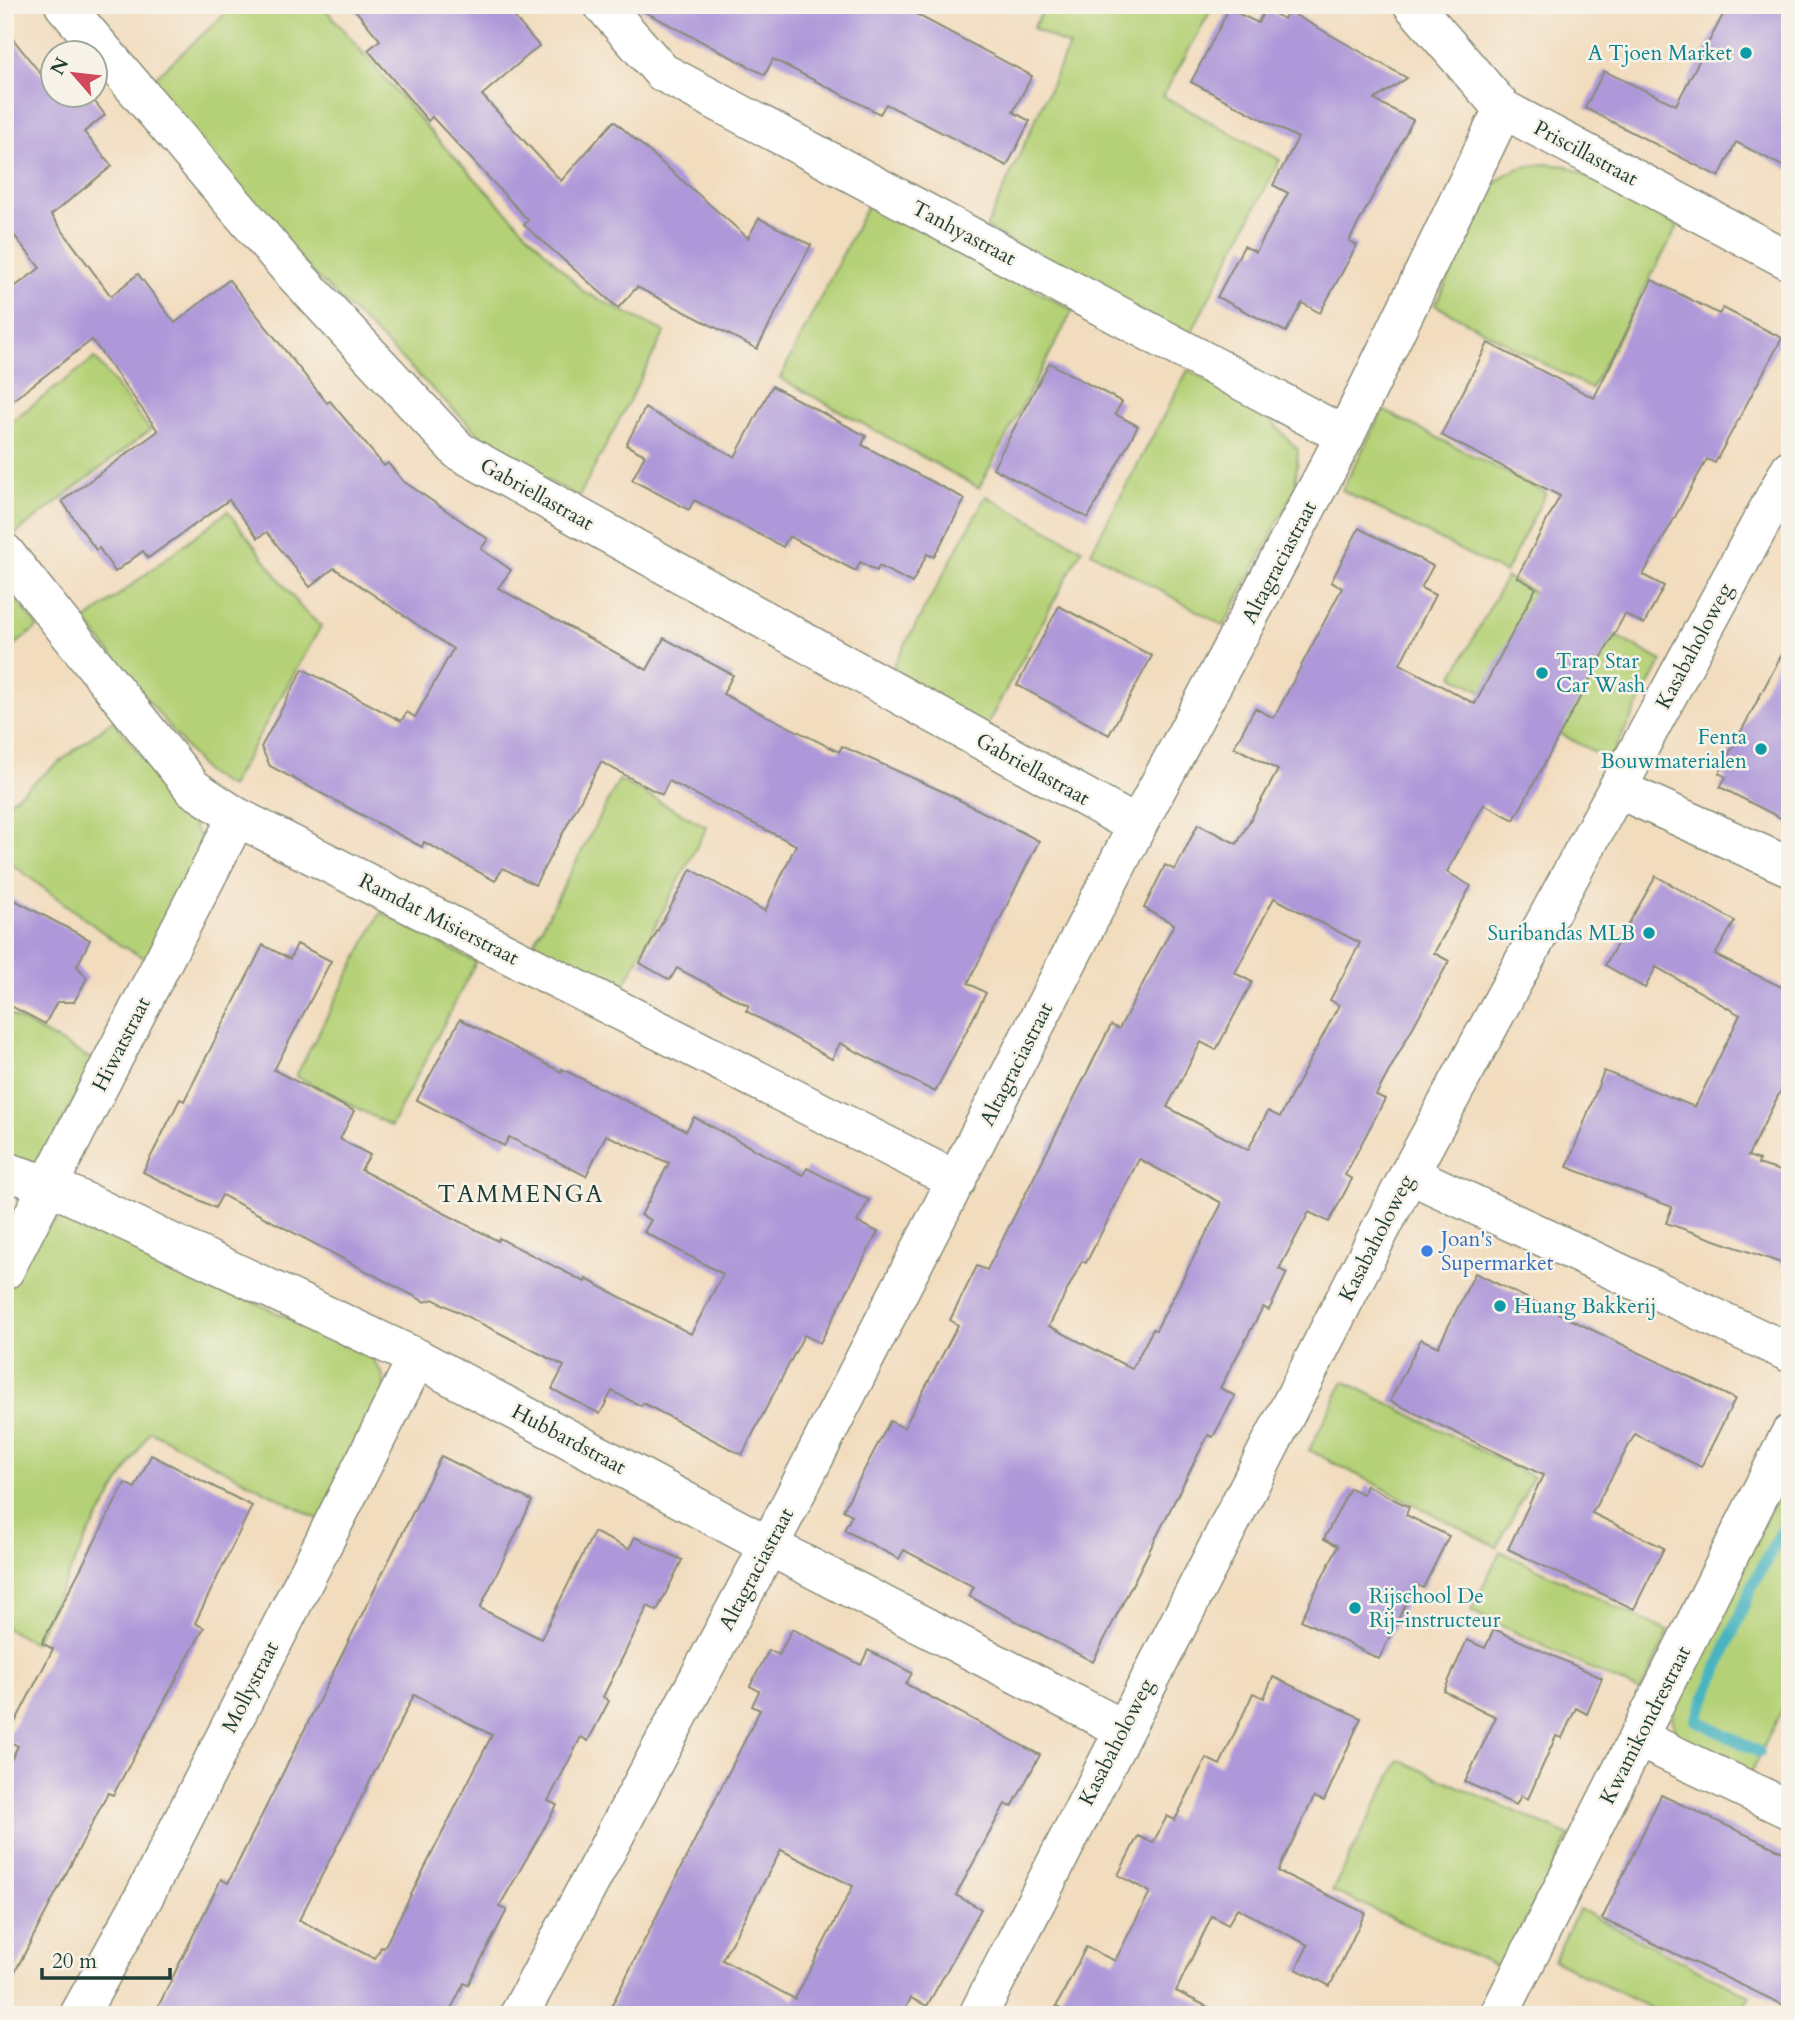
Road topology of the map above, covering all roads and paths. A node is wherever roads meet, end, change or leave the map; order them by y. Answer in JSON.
{"nodes":[{"id":1,"x":64,"y":5,"type":"edge"},
{"id":2,"x":603,"y":5,"type":"edge"},
{"id":3,"x":1413,"y":5,"type":"edge"},
{"id":4,"x":1503,"y":110,"type":"junction"},
{"id":5,"x":1790,"y":261,"type":"edge"},
{"id":6,"x":1345,"y":436,"type":"junction"},
{"id":7,"x":1790,"y":470,"type":"edge"},
{"id":8,"x":5,"y":553,"type":"edge"},
{"id":9,"x":1618,"y":789,"type":"junction"},
{"id":10,"x":237,"y":817,"type":"junction"},
{"id":11,"x":1137,"y":826,"type":"junction"},
{"id":12,"x":1790,"y":867,"type":"edge"},
{"id":13,"x":5,"y":1171,"type":"edge"},
{"id":14,"x":1409,"y":1174,"type":"junction"},
{"id":15,"x":957,"y":1181,"type":"junction"},
{"id":16,"x":49,"y":1185,"type":"junction"},
{"id":17,"x":5,"y":1270,"type":"edge"},
{"id":18,"x":1790,"y":1353,"type":"edge"},
{"id":19,"x":417,"y":1358,"type":"junction"},
{"id":20,"x":1790,"y":1434,"type":"edge"},
{"id":21,"x":769,"y":1546,"type":"junction"},
{"id":22,"x":1123,"y":1729,"type":"junction"},
{"id":23,"x":1638,"y":1738,"type":"junction"},
{"id":24,"x":1790,"y":1810,"type":"edge"},
{"id":25,"x":79,"y":2015,"type":"edge"},
{"id":26,"x":519,"y":2015,"type":"edge"},
{"id":27,"x":978,"y":2015,"type":"edge"},
{"id":28,"x":1499,"y":2015,"type":"edge"}],
"edges":[{"from":1,"to":11,"type":"street","name":"Gabriellastraat"},
{"from":2,"to":6,"type":"street","name":"Tanhyastraat"},
{"from":3,"to":4,"type":"street","name":"Priscillastraat"},
{"from":4,"to":5,"type":"street","name":"Priscillastraat"},
{"from":4,"to":6,"type":"street","name":"Altagraciastraat"},
{"from":6,"to":11,"type":"street","name":"Altagraciastraat"},
{"from":7,"to":9,"type":"street","name":"Kasabaholoweg"},
{"from":8,"to":10,"type":"street","name":"Ramdat Misierstraat"},
{"from":9,"to":12,"type":"street"},
{"from":9,"to":14,"type":"street","name":"Kasabaholoweg"},
{"from":10,"to":15,"type":"street","name":"Ramdat Misierstraat"},
{"from":10,"to":16,"type":"street","name":"Hiwatstraat"},
{"from":11,"to":15,"type":"street","name":"Altagraciastraat"},
{"from":13,"to":16,"type":"street","name":"Hubbardstraat"},
{"from":14,"to":18,"type":"street"},
{"from":14,"to":22,"type":"street","name":"Kasabaholoweg"},
{"from":15,"to":21,"type":"street","name":"Altagraciastraat"},
{"from":16,"to":17,"type":"street","name":"Hiwatstraat"},
{"from":16,"to":19,"type":"street","name":"Hubbardstraat"},
{"from":19,"to":21,"type":"street","name":"Hubbardstraat"},
{"from":19,"to":25,"type":"street","name":"Mollystraat"},
{"from":20,"to":23,"type":"street","name":"Kwamikondrestraat"},
{"from":21,"to":22,"type":"street","name":"Hubbardstraat"},
{"from":21,"to":26,"type":"street","name":"Altagraciastraat"},
{"from":22,"to":27,"type":"street","name":"Kasabaholoweg"},
{"from":23,"to":24,"type":"street"},
{"from":23,"to":28,"type":"street","name":"Kwamikondrestraat"}]}
